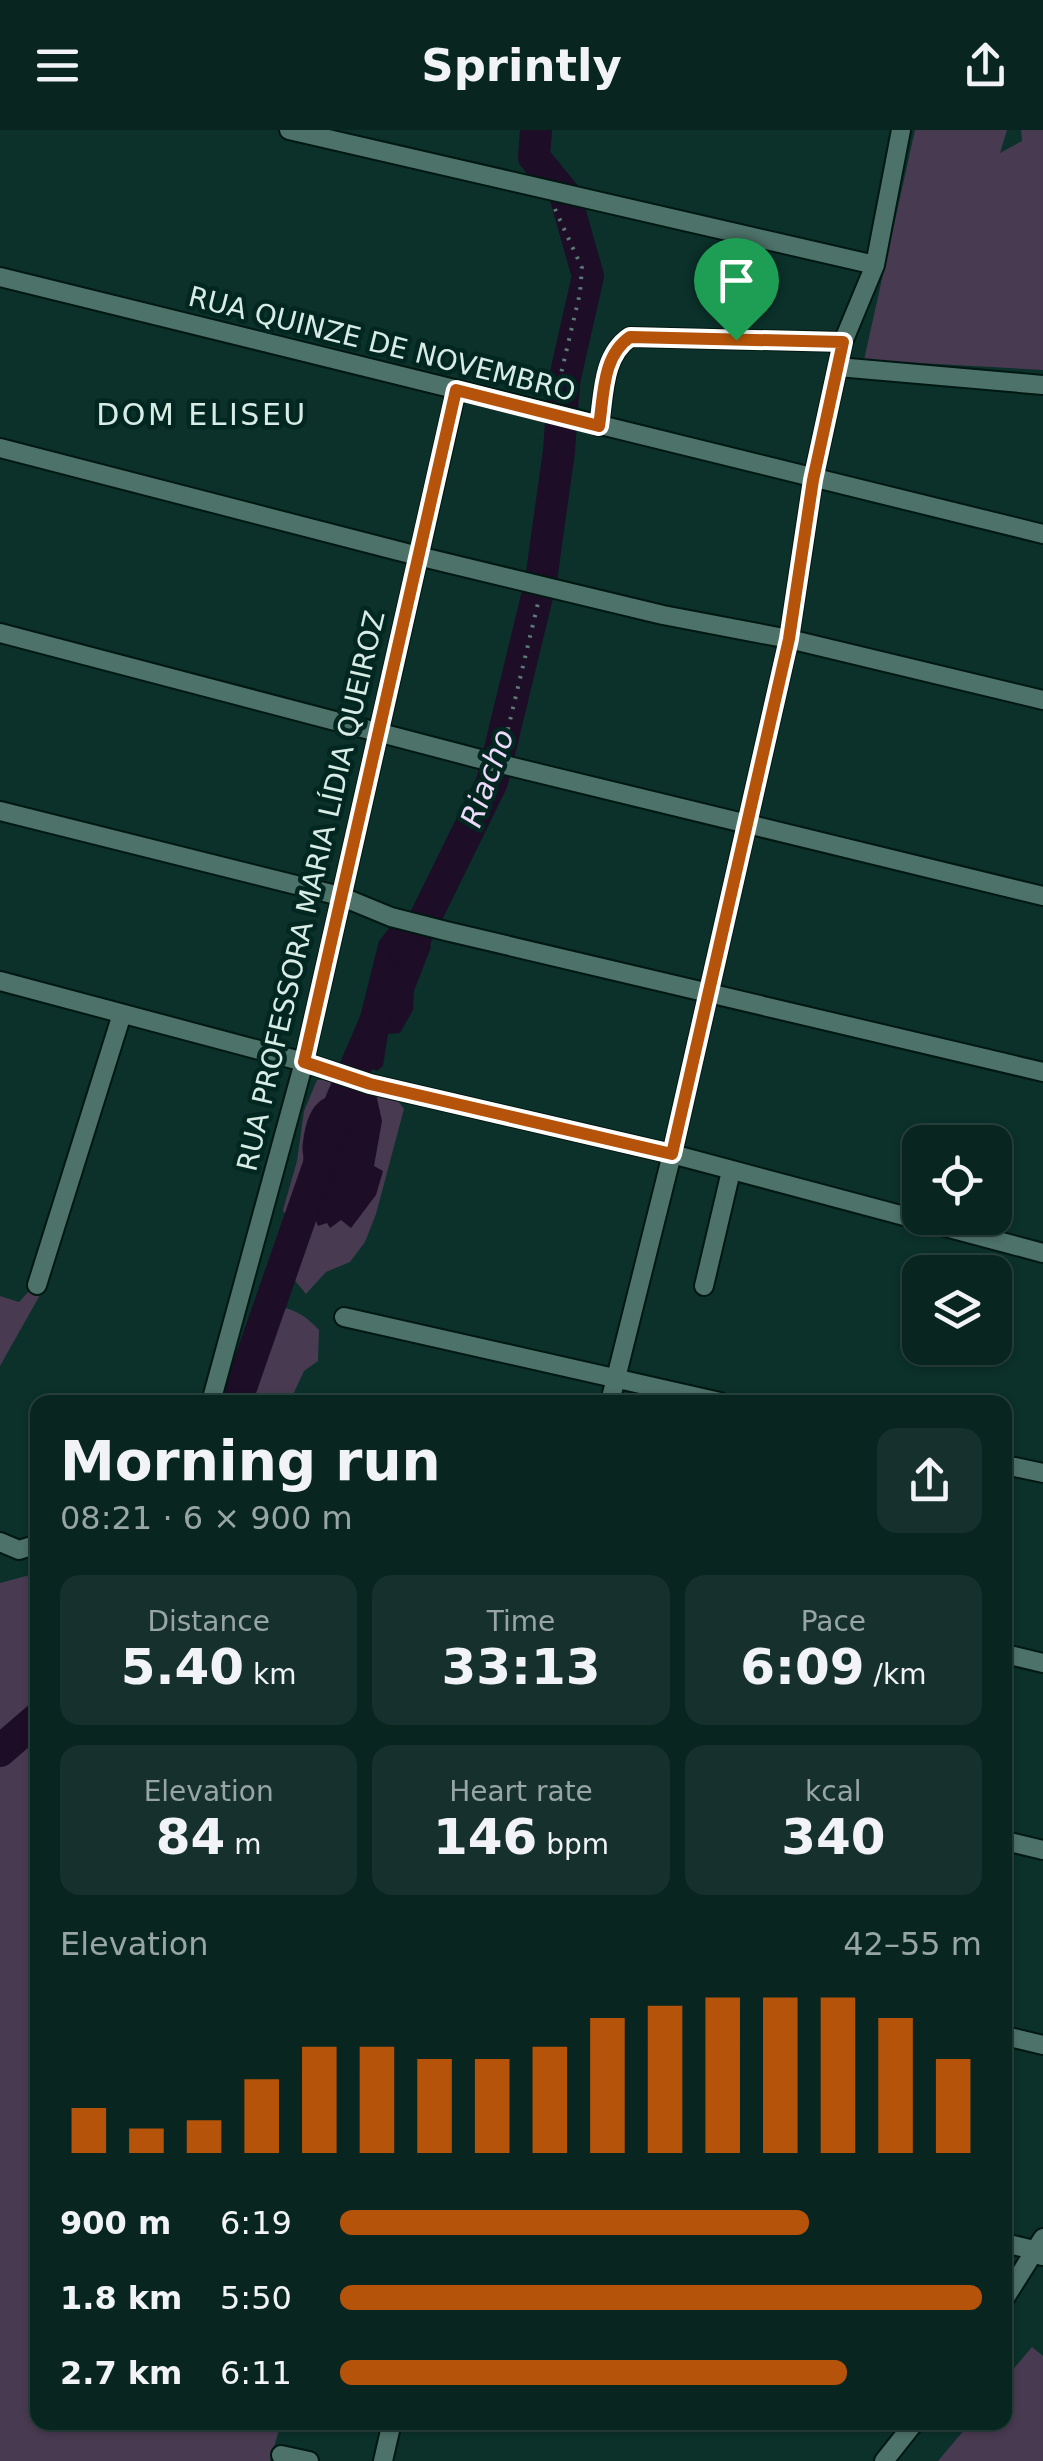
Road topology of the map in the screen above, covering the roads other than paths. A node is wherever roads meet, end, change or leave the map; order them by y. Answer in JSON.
{"nodes":[{"id":1,"x":289,"y":130,"type":"edge"},
{"id":2,"x":895,"y":132,"type":"edge"},
{"id":3,"x":875,"y":266,"type":"junction"},
{"id":4,"x":0,"y":277,"type":"edge"},
{"id":5,"x":843,"y":342,"type":"junction"},
{"id":6,"x":838,"y":367,"type":"junction"},
{"id":7,"x":1043,"y":385,"type":"edge"},
{"id":8,"x":456,"y":390,"type":"junction"},
{"id":9,"x":599,"y":426,"type":"junction"},
{"id":10,"x":0,"y":448,"type":"edge"},
{"id":11,"x":813,"y":480,"type":"junction"},
{"id":12,"x":1043,"y":534,"type":"edge"},
{"id":13,"x":418,"y":556,"type":"junction"},
{"id":14,"x":0,"y":632,"type":"edge"},
{"id":15,"x":789,"y":639,"type":"junction"},
{"id":16,"x":1043,"y":700,"type":"edge"},
{"id":17,"x":379,"y":733,"type":"junction"},
{"id":18,"x":0,"y":811,"type":"edge"},
{"id":19,"x":746,"y":823,"type":"junction"},
{"id":20,"x":340,"y":896,"type":"junction"},
{"id":21,"x":1043,"y":896,"type":"edge"},
{"id":22,"x":0,"y":981,"type":"edge"},
{"id":23,"x":710,"y":992,"type":"junction"},
{"id":24,"x":122,"y":1014,"type":"junction"},
{"id":25,"x":304,"y":1062,"type":"junction"},
{"id":26,"x":1043,"y":1072,"type":"edge"},
{"id":27,"x":672,"y":1154,"type":"junction"},
{"id":28,"x":731,"y":1171,"type":"junction"},
{"id":29,"x":1043,"y":1253,"type":"edge"},
{"id":30,"x":37,"y":1286,"type":"dead end"},
{"id":31,"x":704,"y":1286,"type":"dead end"},
{"id":32,"x":344,"y":1317,"type":"dead end"},
{"id":33,"x":615,"y":1380,"type":"junction"},
{"id":34,"x":213,"y":1395,"type":"edge"},
{"id":35,"x":612,"y":1395,"type":"edge"},
{"id":36,"x":687,"y":1395,"type":"edge"},
{"id":37,"x":1012,"y":1466,"type":"edge"},
{"id":38,"x":1043,"y":1473,"type":"edge"},
{"id":39,"x":0,"y":1542,"type":"edge"},
{"id":40,"x":30,"y":1547,"type":"edge"},
{"id":41,"x":1012,"y":1656,"type":"edge"},
{"id":42,"x":1043,"y":1663,"type":"edge"},
{"id":43,"x":1012,"y":1843,"type":"edge"},
{"id":44,"x":1043,"y":1850,"type":"edge"},
{"id":45,"x":1012,"y":2037,"type":"edge"},
{"id":46,"x":1043,"y":2044,"type":"edge"},
{"id":47,"x":1012,"y":2244,"type":"edge"},
{"id":48,"x":1040,"y":2248,"type":"edge"},
{"id":49,"x":1012,"y":2288,"type":"edge"},
{"id":50,"x":390,"y":2430,"type":"edge"},
{"id":51,"x":909,"y":2430,"type":"edge"},
{"id":52,"x":281,"y":2454,"type":"dead end"},
{"id":53,"x":309,"y":2461,"type":"edge"},
{"id":54,"x":382,"y":2461,"type":"edge"},
{"id":55,"x":884,"y":2461,"type":"edge"}],
"edges":[{"from":1,"to":3,"type":"street"},
{"from":2,"to":3,"type":"street"},
{"from":3,"to":5,"type":"street"},
{"from":4,"to":8,"type":"street","name":"RUA QUINZE DE NOVEMBRO"},
{"from":5,"to":6,"type":"street"},
{"from":5,"to":9,"type":"street"},
{"from":6,"to":7,"type":"street"},
{"from":6,"to":11,"type":"street"},
{"from":8,"to":9,"type":"street","name":"RUA QUINZE DE NOVEMBRO"},
{"from":8,"to":13,"type":"street","name":"RUA PROFESSORA MARIA LÍDIA QUEIROZ"},
{"from":9,"to":11,"type":"street","name":"RUA QUINZE DE NOVEMBRO"},
{"from":10,"to":13,"type":"street"},
{"from":11,"to":12,"type":"street","name":"RUA QUINZE DE NOVEMBRO"},
{"from":11,"to":15,"type":"street"},
{"from":13,"to":15,"type":"street"},
{"from":13,"to":17,"type":"street","name":"RUA PROFESSORA MARIA LÍDIA QUEIROZ"},
{"from":14,"to":17,"type":"street"},
{"from":15,"to":16,"type":"street"},
{"from":15,"to":19,"type":"street"},
{"from":17,"to":19,"type":"street"},
{"from":17,"to":20,"type":"street","name":"RUA PROFESSORA MARIA LÍDIA QUEIROZ"},
{"from":18,"to":20,"type":"street"},
{"from":19,"to":21,"type":"street"},
{"from":19,"to":23,"type":"street"},
{"from":20,"to":23,"type":"street"},
{"from":20,"to":25,"type":"street","name":"RUA PROFESSORA MARIA LÍDIA QUEIROZ"},
{"from":22,"to":24,"type":"street"},
{"from":23,"to":26,"type":"street"},
{"from":23,"to":27,"type":"street"},
{"from":24,"to":25,"type":"street"},
{"from":24,"to":30,"type":"street"},
{"from":25,"to":27,"type":"street"},
{"from":25,"to":34,"type":"street","name":"RUA PROFESSORA MARIA LÍDIA QUEIROZ"},
{"from":27,"to":28,"type":"street"},
{"from":27,"to":33,"type":"street"},
{"from":28,"to":29,"type":"street"},
{"from":28,"to":31,"type":"street"},
{"from":32,"to":33,"type":"street"},
{"from":33,"to":35,"type":"street"},
{"from":33,"to":36,"type":"street"},
{"from":37,"to":38,"type":"street"},
{"from":39,"to":40,"type":"street"},
{"from":41,"to":42,"type":"street"},
{"from":43,"to":44,"type":"street"},
{"from":45,"to":46,"type":"street"},
{"from":47,"to":48,"type":"street"},
{"from":48,"to":49,"type":"street"},
{"from":50,"to":54,"type":"street"},
{"from":51,"to":55,"type":"street"},
{"from":52,"to":53,"type":"street"}]}
